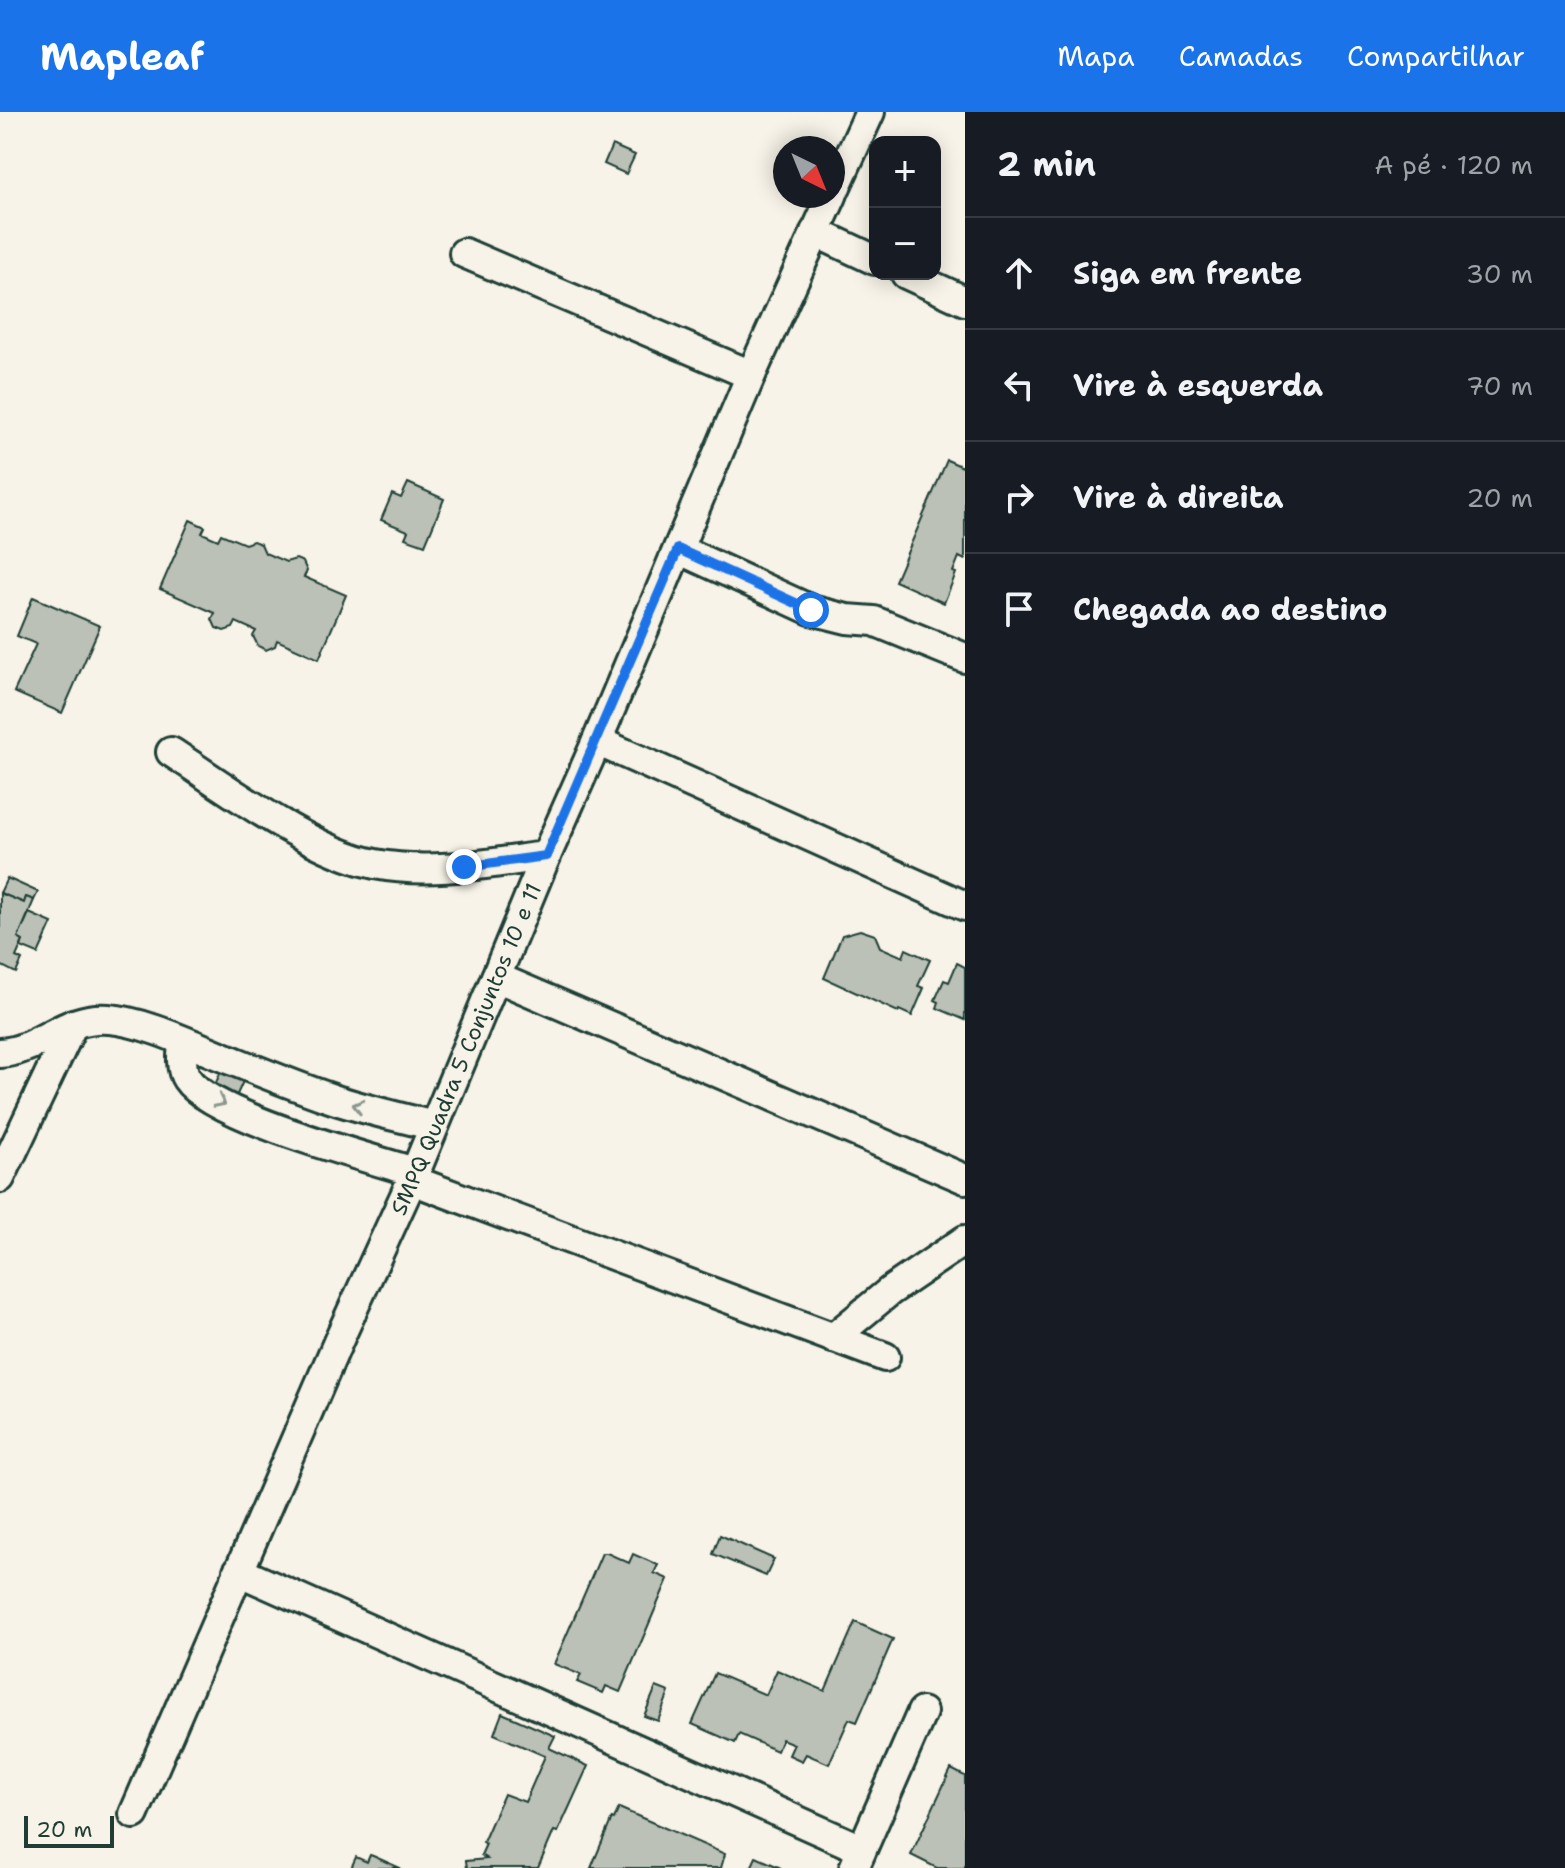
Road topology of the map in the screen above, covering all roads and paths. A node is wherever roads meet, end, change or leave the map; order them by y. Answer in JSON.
{"nodes":[{"id":1,"x":870,"y":112,"type":"edge"},
{"id":2,"x":845,"y":167,"type":"edge"},
{"id":3,"x":826,"y":208,"type":"edge"},
{"id":4,"x":815,"y":232,"type":"junction"},
{"id":5,"x":464,"y":253,"type":"dead end"},
{"id":6,"x":869,"y":257,"type":"edge"},
{"id":7,"x":919,"y":280,"type":"edge"},
{"id":8,"x":965,"y":301,"type":"edge"},
{"id":9,"x":751,"y":375,"type":"junction"},
{"id":10,"x":678,"y":549,"type":"junction"},
{"id":11,"x":965,"y":658,"type":"edge"},
{"id":12,"x":597,"y":741,"type":"junction"},
{"id":13,"x":171,"y":752,"type":"dead end"},
{"id":14,"x":546,"y":856,"type":"junction"},
{"id":15,"x":965,"y":906,"type":"edge"},
{"id":16,"x":496,"y":977,"type":"junction"},
{"id":17,"x":73,"y":1024,"type":"junction"},
{"id":18,"x":183,"y":1043,"type":"junction"},
{"id":19,"x":0,"y":1053,"type":"edge"},
{"id":20,"x":434,"y":1126,"type":"junction"},
{"id":21,"x":413,"y":1176,"type":"junction"},
{"id":22,"x":0,"y":1178,"type":"edge"},
{"id":23,"x":965,"y":1179,"type":"edge"},
{"id":24,"x":965,"y":1240,"type":"edge"},
{"id":25,"x":833,"y":1338,"type":"junction"},
{"id":26,"x":885,"y":1357,"type":"dead end"},
{"id":27,"x":238,"y":1571,"type":"junction"},
{"id":28,"x":922,"y":1712,"type":"dead end"},
{"id":29,"x":134,"y":1814,"type":"dead end"},
{"id":30,"x":858,"y":1858,"type":"edge"}],
"edges":[{"from":1,"to":2,"type":"street","name":"SMPQ Quadra 5 Conjuntos 10 e 11"},
{"from":3,"to":4,"type":"street","name":"SMPQ Quadra 5 Conjuntos 10 e 11"},
{"from":4,"to":6,"type":"street"},
{"from":4,"to":9,"type":"street","name":"SMPQ Quadra 5 Conjuntos 10 e 11"},
{"from":5,"to":9,"type":"street"},
{"from":7,"to":8,"type":"street"},
{"from":9,"to":10,"type":"street","name":"SMPQ Quadra 5 Conjuntos 10 e 11"},
{"from":10,"to":11,"type":"street"},
{"from":10,"to":12,"type":"street","name":"SMPQ Quadra 5 Conjuntos 10 e 11"},
{"from":12,"to":14,"type":"street","name":"SMPQ Quadra 5 Conjuntos 10 e 11"},
{"from":12,"to":15,"type":"street"},
{"from":13,"to":14,"type":"street"},
{"from":14,"to":16,"type":"street","name":"SMPQ Quadra 5 Conjuntos 10 e 11"},
{"from":16,"to":20,"type":"street","name":"SMPQ Quadra 5 Conjuntos 10 e 11"},
{"from":16,"to":23,"type":"street"},
{"from":17,"to":18,"type":"street"},
{"from":17,"to":19,"type":"street"},
{"from":17,"to":22,"type":"street"},
{"from":20,"to":18,"type":"street","one_way":true},
{"from":18,"to":21,"type":"street","one_way":true},
{"from":20,"to":21,"type":"street","name":"SMPQ Quadra 5 Conjuntos 10 e 11"},
{"from":21,"to":25,"type":"street"},
{"from":21,"to":27,"type":"street","name":"SMPQ Quadra 5 Conjuntos 10 e 11"},
{"from":24,"to":25,"type":"street"},
{"from":25,"to":26,"type":"street"},
{"from":27,"to":29,"type":"street","name":"SMPQ Quadra 5 Conjuntos 10 e 11"},
{"from":27,"to":30,"type":"street"},
{"from":28,"to":30,"type":"street"}]}
